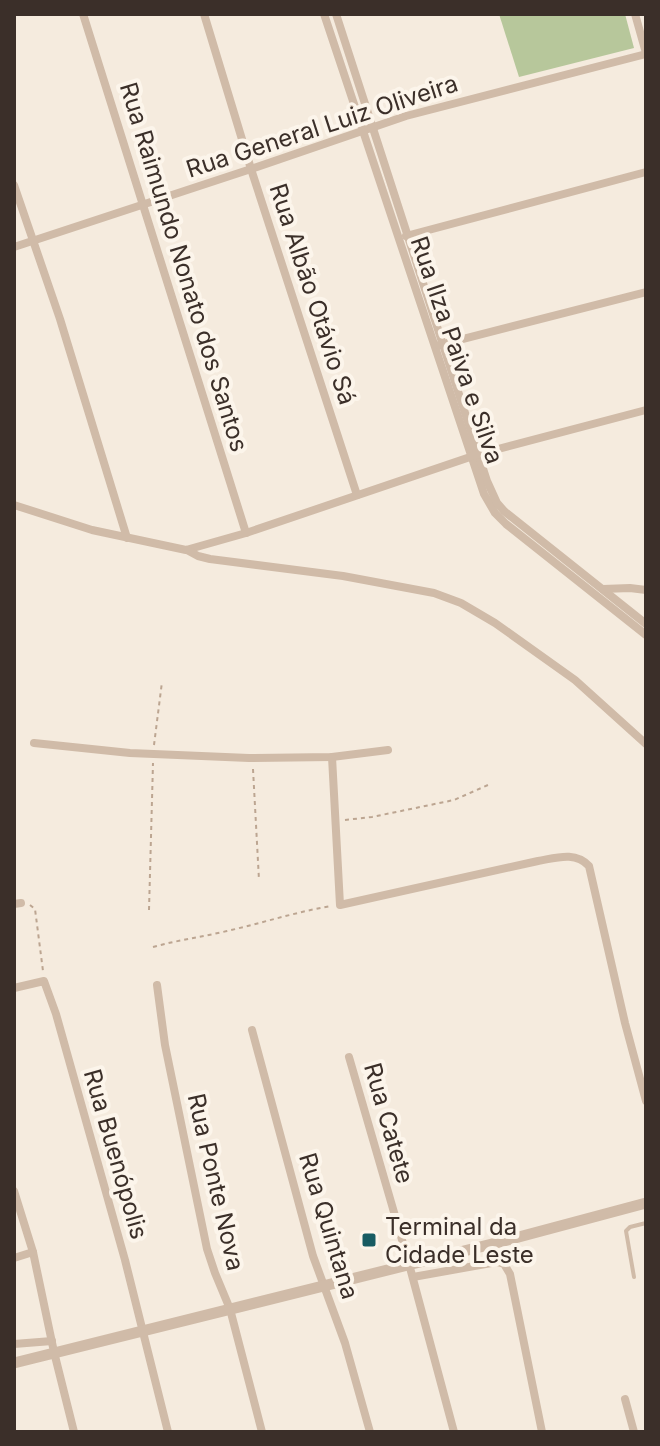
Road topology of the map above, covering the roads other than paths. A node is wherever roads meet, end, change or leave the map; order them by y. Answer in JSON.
{"nodes":[{"id":1,"x":83,"y":14,"type":"edge"},
{"id":2,"x":204,"y":14,"type":"edge"},
{"id":3,"x":324,"y":14,"type":"edge"},
{"id":4,"x":336,"y":14,"type":"edge"},
{"id":5,"x":635,"y":14,"type":"edge"},
{"id":6,"x":646,"y":53,"type":"edge"},
{"id":7,"x":373,"y":128,"type":"junction"},
{"id":8,"x":362,"y":132,"type":"junction"},
{"id":9,"x":251,"y":169,"type":"junction"},
{"id":10,"x":646,"y":172,"type":"edge"},
{"id":11,"x":14,"y":185,"type":"edge"},
{"id":12,"x":143,"y":204,"type":"junction"},
{"id":13,"x":408,"y":235,"type":"junction"},
{"id":14,"x":398,"y":239,"type":"junction"},
{"id":15,"x":32,"y":241,"type":"junction"},
{"id":16,"x":14,"y":247,"type":"edge"},
{"id":17,"x":646,"y":292,"type":"edge"},
{"id":18,"x":439,"y":345,"type":"junction"},
{"id":19,"x":646,"y":410,"type":"edge"},
{"id":20,"x":475,"y":455,"type":"junction"},
{"id":21,"x":357,"y":495,"type":"junction"},
{"id":22,"x":14,"y":505,"type":"edge"},
{"id":23,"x":246,"y":533,"type":"junction"},
{"id":24,"x":127,"y":538,"type":"junction"},
{"id":25,"x":186,"y":550,"type":"junction"},
{"id":26,"x":602,"y":589,"type":"junction"},
{"id":27,"x":590,"y":590,"type":"junction"},
{"id":28,"x":646,"y":590,"type":"edge"},
{"id":29,"x":646,"y":624,"type":"edge"},
{"id":30,"x":646,"y":635,"type":"edge"},
{"id":31,"x":34,"y":743,"type":"dead end"},
{"id":32,"x":646,"y":744,"type":"edge"},
{"id":33,"x":388,"y":750,"type":"dead end"},
{"id":34,"x":332,"y":757,"type":"junction"},
{"id":35,"x":157,"y":985,"type":"dead end"},
{"id":36,"x":14,"y":988,"type":"edge"},
{"id":37,"x":252,"y":1030,"type":"dead end"},
{"id":38,"x":349,"y":1057,"type":"dead end"},
{"id":39,"x":646,"y":1101,"type":"edge"},
{"id":40,"x":14,"y":1191,"type":"edge"},
{"id":41,"x":646,"y":1203,"type":"edge"},
{"id":42,"x":646,"y":1223,"type":"edge"},
{"id":43,"x":33,"y":1252,"type":"junction"},
{"id":44,"x":14,"y":1258,"type":"edge"},
{"id":45,"x":409,"y":1264,"type":"junction"},
{"id":46,"x":413,"y":1277,"type":"junction"},
{"id":47,"x":634,"y":1277,"type":"dead end"},
{"id":48,"x":324,"y":1285,"type":"junction"},
{"id":49,"x":230,"y":1309,"type":"junction"},
{"id":50,"x":143,"y":1330,"type":"junction"},
{"id":51,"x":14,"y":1344,"type":"edge"},
{"id":52,"x":53,"y":1346,"type":"junction"},
{"id":53,"x":14,"y":1363,"type":"edge"},
{"id":54,"x":625,"y":1399,"type":"dead end"},
{"id":55,"x":74,"y":1432,"type":"edge"},
{"id":56,"x":168,"y":1432,"type":"edge"},
{"id":57,"x":262,"y":1432,"type":"edge"},
{"id":58,"x":370,"y":1432,"type":"edge"},
{"id":59,"x":454,"y":1432,"type":"edge"},
{"id":60,"x":542,"y":1432,"type":"edge"},
{"id":61,"x":634,"y":1432,"type":"edge"}],
"edges":[{"from":1,"to":12,"type":"street","name":"Rua Raimundo Nonato dos Santos"},
{"from":2,"to":9,"type":"street","name":"Rua Albão Otávio Sá"},
{"from":3,"to":8,"type":"street","name":"Rua Ilza Paiva e Silva"},
{"from":4,"to":7,"type":"street","name":"Rua Ilza Paiva e Silva"},
{"from":5,"to":6,"type":"street"},
{"from":6,"to":7,"type":"street","name":"Rua General Luiz Oliveira"},
{"from":7,"to":8,"type":"street","name":"Rua General Luiz Oliveira"},
{"from":7,"to":13,"type":"street","name":"Rua Ilza Paiva e Silva"},
{"from":8,"to":9,"type":"street","name":"Rua General Luiz Oliveira"},
{"from":8,"to":14,"type":"street","name":"Rua Ilza Paiva e Silva"},
{"from":9,"to":12,"type":"street","name":"Rua General Luiz Oliveira"},
{"from":9,"to":21,"type":"street","name":"Rua Albão Otávio Sá"},
{"from":10,"to":13,"type":"street"},
{"from":11,"to":15,"type":"street"},
{"from":12,"to":15,"type":"street","name":"Rua General Luiz Oliveira"},
{"from":12,"to":23,"type":"street","name":"Rua Raimundo Nonato dos Santos"},
{"from":13,"to":14,"type":"street"},
{"from":13,"to":18,"type":"street","name":"Rua Ilza Paiva e Silva"},
{"from":14,"to":18,"type":"street","name":"Rua Ilza Paiva e Silva"},
{"from":15,"to":16,"type":"street","name":"Rua General Luiz Oliveira"},
{"from":15,"to":24,"type":"street"},
{"from":17,"to":18,"type":"street"},
{"from":18,"to":20,"type":"street","name":"Rua Ilza Paiva e Silva"},
{"from":19,"to":20,"type":"street"},
{"from":20,"to":21,"type":"street"},
{"from":20,"to":26,"type":"street","name":"Rua Ilza Paiva e Silva"},
{"from":20,"to":27,"type":"street","name":"Rua Ilza Paiva e Silva"},
{"from":21,"to":23,"type":"street"},
{"from":22,"to":24,"type":"street"},
{"from":23,"to":25,"type":"street"},
{"from":24,"to":25,"type":"street"},
{"from":25,"to":32,"type":"street"},
{"from":26,"to":27,"type":"street"},
{"from":26,"to":28,"type":"street"},
{"from":26,"to":29,"type":"street","name":"Rua Ilza Paiva e Silva"},
{"from":27,"to":30,"type":"street","name":"Rua Ilza Paiva e Silva"},
{"from":31,"to":34,"type":"street"},
{"from":33,"to":34,"type":"street"},
{"from":34,"to":39,"type":"street"},
{"from":35,"to":49,"type":"street","name":"Rua Ponte Nova"},
{"from":36,"to":50,"type":"street","name":"Rua Buenópolis"},
{"from":37,"to":48,"type":"street","name":"Rua Quintana"},
{"from":38,"to":45,"type":"street","name":"Rua Catete"},
{"from":40,"to":43,"type":"street"},
{"from":41,"to":45,"type":"street"},
{"from":42,"to":47,"type":"lane"},
{"from":43,"to":44,"type":"street"},
{"from":43,"to":52,"type":"street"},
{"from":45,"to":46,"type":"street","name":"Rua Catete"},
{"from":45,"to":48,"type":"street"},
{"from":46,"to":59,"type":"street","name":"Rua Catete"},
{"from":46,"to":60,"type":"street"},
{"from":48,"to":49,"type":"street"},
{"from":48,"to":58,"type":"street","name":"Rua Quintana"},
{"from":49,"to":50,"type":"street"},
{"from":49,"to":57,"type":"street","name":"Rua Ponte Nova"},
{"from":50,"to":52,"type":"street"},
{"from":50,"to":56,"type":"street","name":"Rua Buenópolis"},
{"from":51,"to":52,"type":"street"},
{"from":52,"to":53,"type":"street"},
{"from":52,"to":55,"type":"street"},
{"from":54,"to":61,"type":"street"}]}
